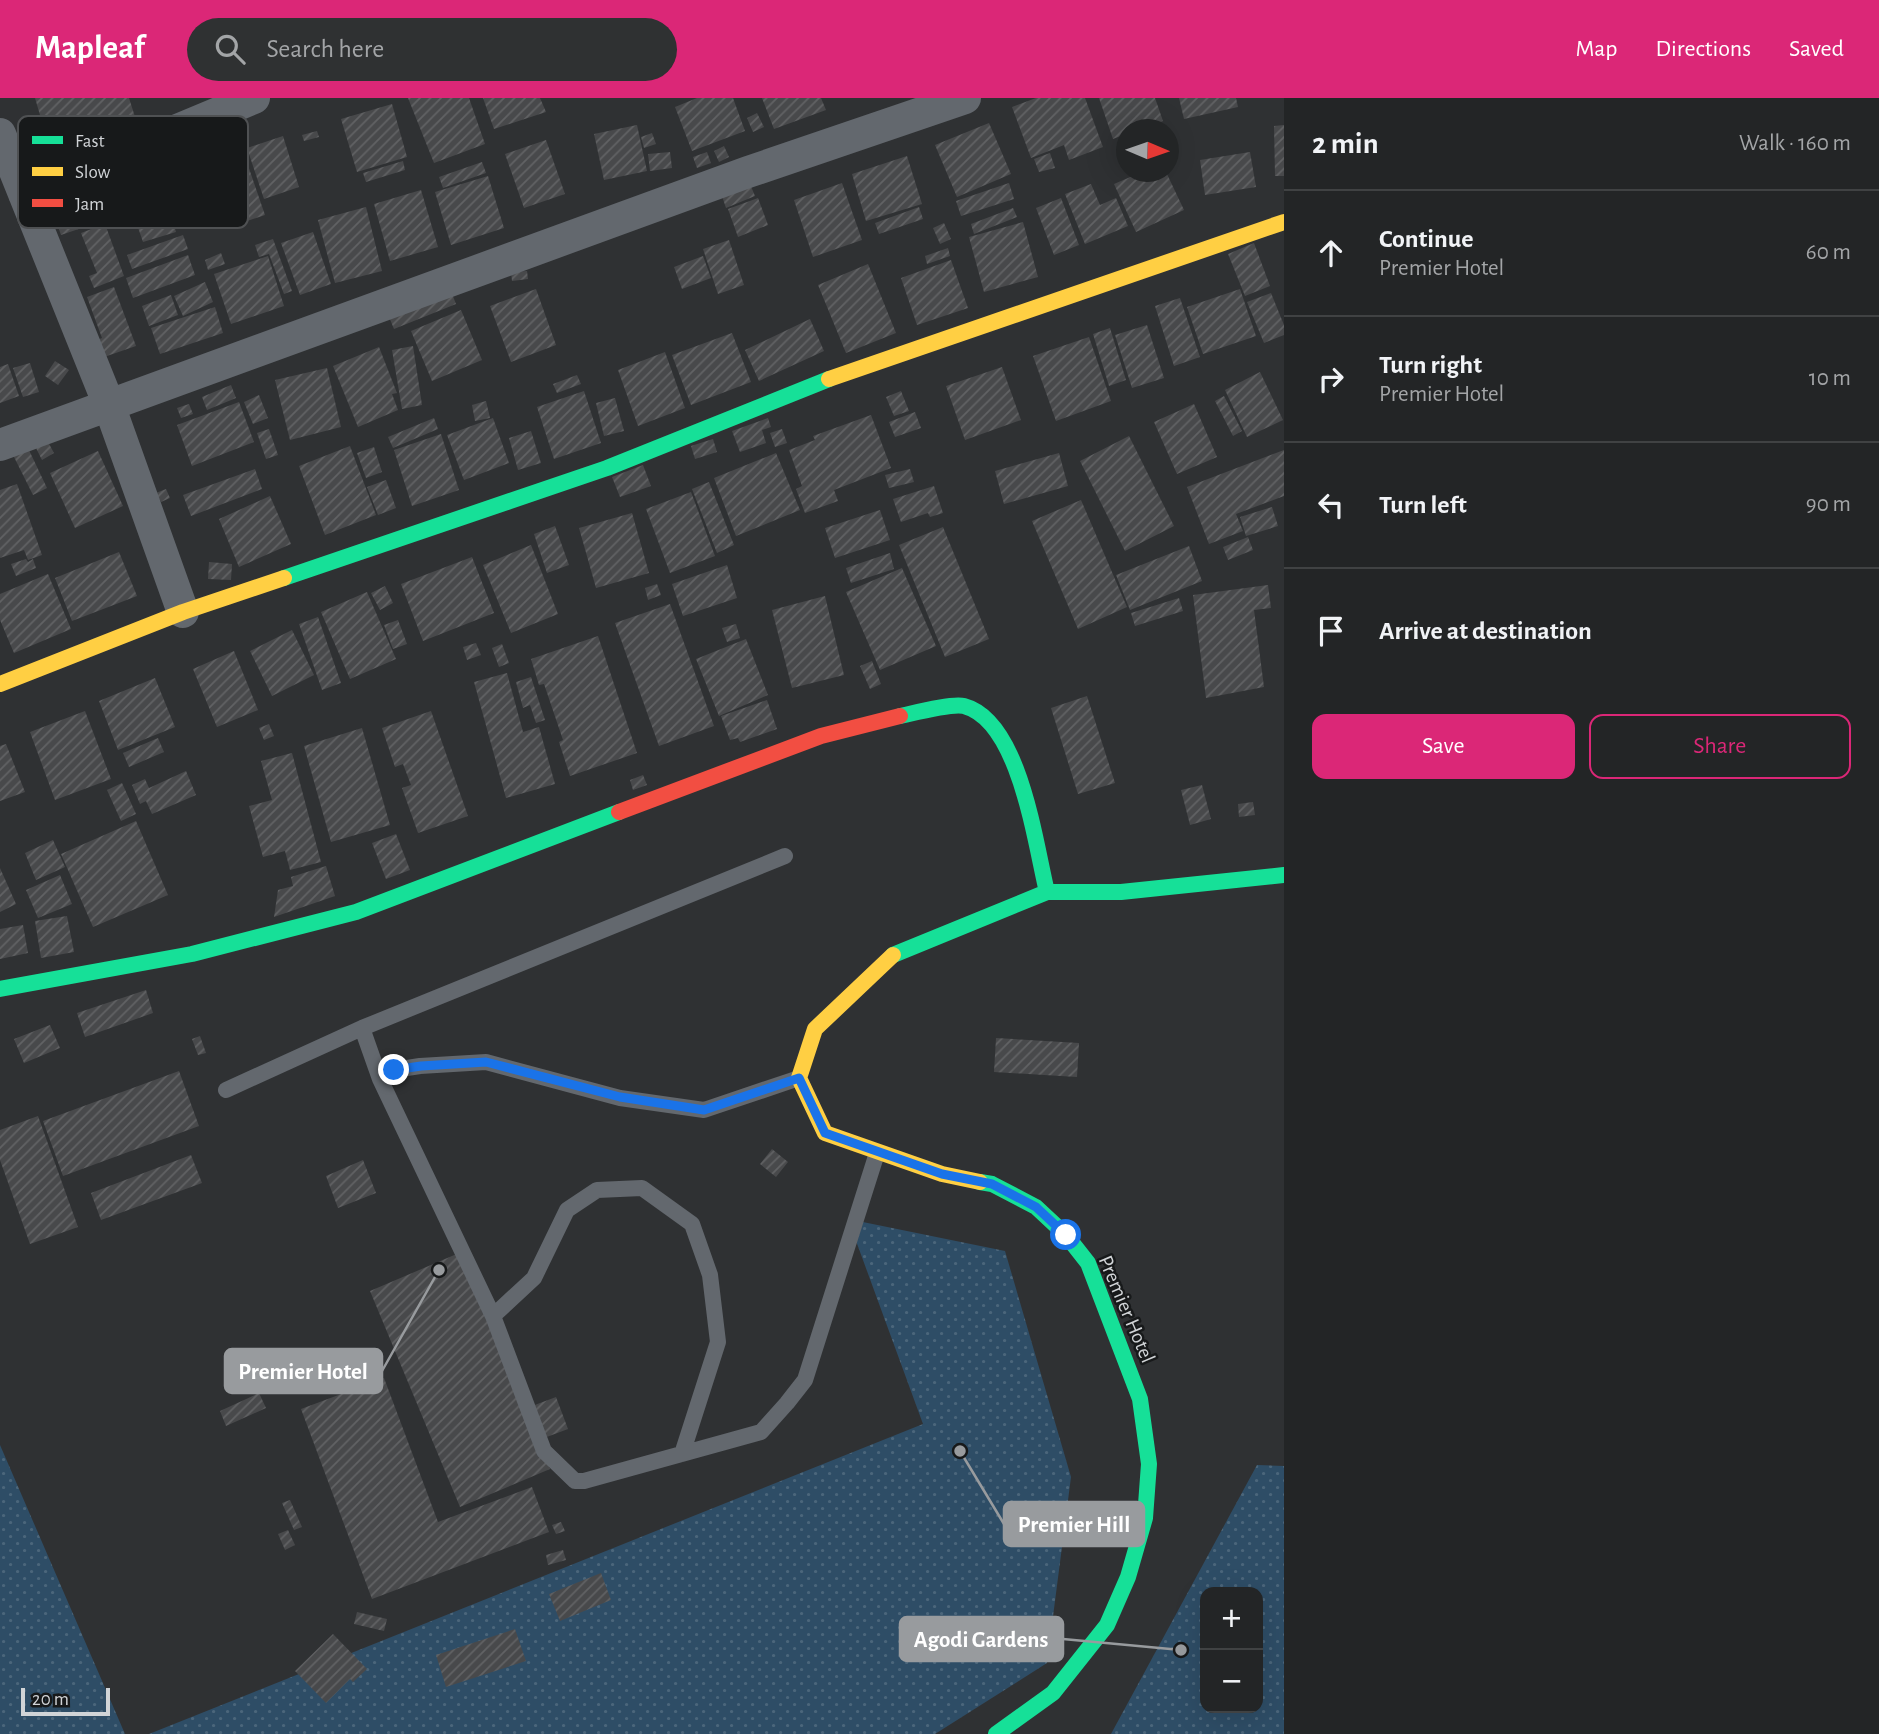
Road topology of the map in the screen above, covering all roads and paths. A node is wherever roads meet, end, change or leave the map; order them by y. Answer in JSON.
{"nodes":[{"id":1,"x":254,"y":98,"type":"edge"},
{"id":2,"x":965,"y":98,"type":"edge"},
{"id":3,"x":211,"y":116,"type":"edge"},
{"id":4,"x":0,"y":134,"type":"edge"},
{"id":5,"x":18,"y":179,"type":"edge"},
{"id":6,"x":1284,"y":222,"type":"edge"},
{"id":7,"x":38,"y":228,"type":"edge"},
{"id":8,"x":109,"y":405,"type":"junction"},
{"id":9,"x":0,"y":445,"type":"edge"},
{"id":10,"x":183,"y":612,"type":"junction"},
{"id":11,"x":0,"y":684,"type":"edge"},
{"id":12,"x":785,"y":856,"type":"dead end"},
{"id":13,"x":1284,"y":875,"type":"edge"},
{"id":14,"x":1046,"y":892,"type":"junction"},
{"id":15,"x":0,"y":989,"type":"edge"},
{"id":16,"x":362,"y":1028,"type":"junction"},
{"id":17,"x":799,"y":1078,"type":"junction"},
{"id":18,"x":380,"y":1079,"type":"junction"},
{"id":19,"x":226,"y":1090,"type":"dead end"},
{"id":20,"x":877,"y":1153,"type":"junction"},
{"id":21,"x":493,"y":1316,"type":"junction"},
{"id":22,"x":682,"y":1454,"type":"junction"},
{"id":23,"x":996,"y":1734,"type":"edge"}],
"edges":[{"from":1,"to":3,"type":"street"},
{"from":2,"to":8,"type":"street"},
{"from":4,"to":5,"type":"street"},
{"from":6,"to":10,"type":"street"},
{"from":7,"to":8,"type":"street"},
{"from":8,"to":9,"type":"street"},
{"from":8,"to":10,"type":"street"},
{"from":10,"to":11,"type":"street"},
{"from":12,"to":16,"type":"lane"},
{"from":13,"to":14,"type":"street"},
{"from":14,"to":15,"type":"street"},
{"from":14,"to":17,"type":"street"},
{"from":16,"to":18,"type":"lane"},
{"from":16,"to":19,"type":"lane"},
{"from":17,"to":18,"type":"lane"},
{"from":17,"to":20,"type":"street","name":"Premier Hotel"},
{"from":18,"to":21,"type":"lane"},
{"from":20,"to":22,"type":"lane"},
{"from":20,"to":23,"type":"street","name":"Premier Hotel"},
{"from":21,"to":22,"type":"lane"},
{"from":21,"to":22,"type":"lane"}]}
